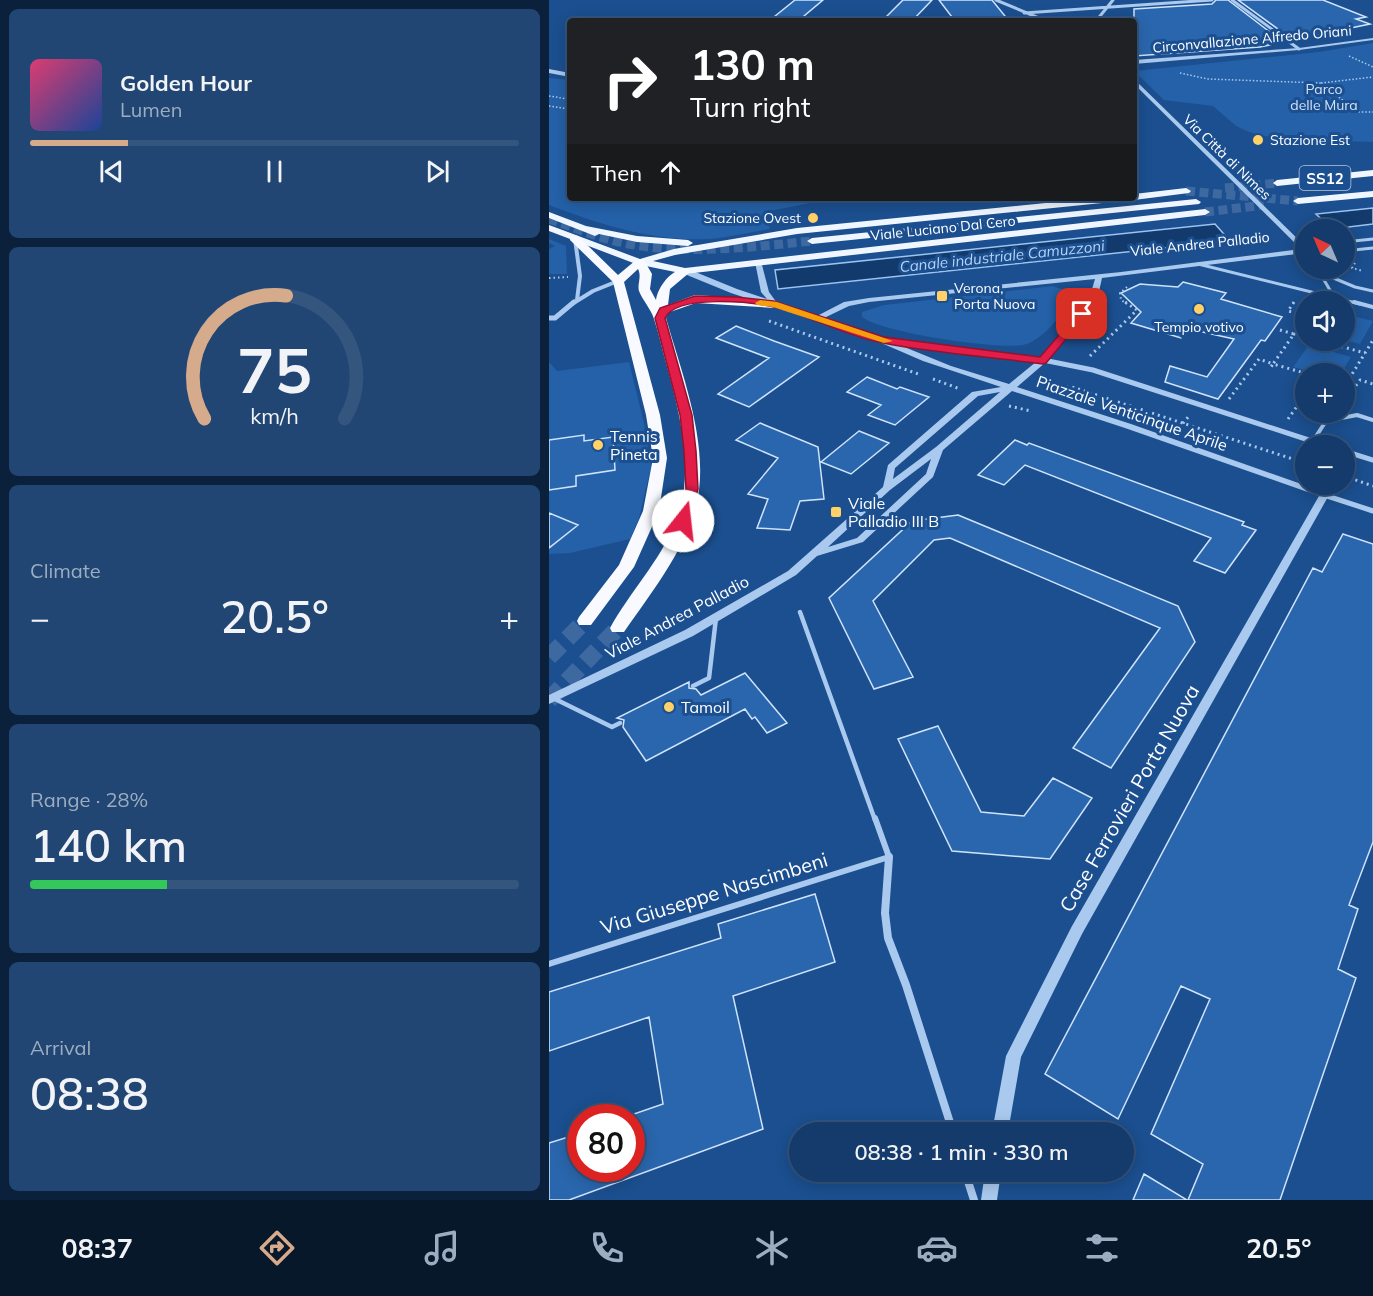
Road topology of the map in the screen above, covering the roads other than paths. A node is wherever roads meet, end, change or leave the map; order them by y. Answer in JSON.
{"nodes":[{"id":1,"x":996,"y":0,"type":"edge"},
{"id":2,"x":1115,"y":0,"type":"edge"},
{"id":3,"x":1212,"y":0,"type":"edge"},
{"id":4,"x":1232,"y":0,"type":"edge"},
{"id":5,"x":1137,"y":5,"type":"junction"},
{"id":6,"x":1109,"y":7,"type":"junction"},
{"id":7,"x":1024,"y":13,"type":"junction"},
{"id":8,"x":1038,"y":18,"type":"edge"},
{"id":9,"x":1099,"y":18,"type":"edge"},
{"id":10,"x":1373,"y":39,"type":"edge"},
{"id":11,"x":1299,"y":49,"type":"junction"},
{"id":12,"x":1137,"y":62,"type":"edge"},
{"id":13,"x":549,"y":71,"type":"edge"},
{"id":14,"x":567,"y":74,"type":"edge"},
{"id":15,"x":1137,"y":84,"type":"edge"},
{"id":16,"x":1373,"y":173,"type":"edge"},
{"id":17,"x":1277,"y":183,"type":"tunnel mouth"},
{"id":18,"x":1373,"y":183,"type":"edge"},
{"id":19,"x":1187,"y":191,"type":"tunnel mouth"},
{"id":20,"x":1287,"y":192,"type":"tunnel mouth"},
{"id":21,"x":1373,"y":194,"type":"edge"},
{"id":22,"x":1137,"y":197,"type":"edge"},
{"id":23,"x":1092,"y":201,"type":"edge"},
{"id":24,"x":1298,"y":201,"type":"tunnel mouth"},
{"id":25,"x":1196,"y":202,"type":"tunnel mouth"},
{"id":26,"x":1205,"y":212,"type":"tunnel mouth"},
{"id":27,"x":549,"y":215,"type":"edge"},
{"id":28,"x":549,"y":228,"type":"edge"},
{"id":29,"x":587,"y":229,"type":"junction"},
{"id":30,"x":797,"y":231,"type":"junction"},
{"id":31,"x":575,"y":238,"type":"junction"},
{"id":32,"x":1373,"y":239,"type":"edge"},
{"id":33,"x":812,"y":241,"type":"tunnel mouth"},
{"id":34,"x":1295,"y":241,"type":"edge"},
{"id":35,"x":1355,"y":241,"type":"edge"},
{"id":36,"x":721,"y":244,"type":"junction"},
{"id":37,"x":1373,"y":249,"type":"edge"},
{"id":38,"x":1355,"y":250,"type":"edge"},
{"id":39,"x":1295,"y":251,"type":"edge"},
{"id":40,"x":1295,"y":252,"type":"edge"},
{"id":41,"x":640,"y":262,"type":"junction"},
{"id":42,"x":759,"y":262,"type":"junction"},
{"id":43,"x":1198,"y":264,"type":"junction"},
{"id":44,"x":685,"y":271,"type":"junction"},
{"id":45,"x":1099,"y":276,"type":"junction"},
{"id":46,"x":1341,"y":279,"type":"edge"},
{"id":47,"x":618,"y":280,"type":"junction"},
{"id":48,"x":1373,"y":283,"type":"edge"},
{"id":49,"x":1312,"y":291,"type":"edge"},
{"id":50,"x":1371,"y":291,"type":"edge"},
{"id":51,"x":577,"y":300,"type":"junction"},
{"id":52,"x":1355,"y":302,"type":"edge"},
{"id":53,"x":774,"y":304,"type":"junction"},
{"id":54,"x":1373,"y":307,"type":"edge"},
{"id":55,"x":662,"y":314,"type":"junction"},
{"id":56,"x":549,"y":318,"type":"edge"},
{"id":57,"x":816,"y":319,"type":"junction"},
{"id":58,"x":882,"y":340,"type":"junction"},
{"id":59,"x":1043,"y":360,"type":"junction"},
{"id":60,"x":1009,"y":388,"type":"junction"},
{"id":61,"x":1373,"y":420,"type":"edge"},
{"id":62,"x":1295,"y":435,"type":"edge"},
{"id":63,"x":1317,"y":435,"type":"edge"},
{"id":64,"x":939,"y":449,"type":"junction"},
{"id":65,"x":1355,"y":454,"type":"edge"},
{"id":66,"x":1373,"y":460,"type":"edge"},
{"id":67,"x":1295,"y":485,"type":"edge"},
{"id":68,"x":887,"y":488,"type":"junction"},
{"id":69,"x":1324,"y":495,"type":"joint"},
{"id":70,"x":1373,"y":512,"type":"edge"},
{"id":71,"x":815,"y":554,"type":"junction"},
{"id":72,"x":800,"y":612,"type":"dead end"},
{"id":73,"x":716,"y":617,"type":"junction"},
{"id":74,"x":585,"y":621,"type":"tunnel mouth"},
{"id":75,"x":618,"y":628,"type":"tunnel mouth"},
{"id":76,"x":693,"y":686,"type":"dead end"},
{"id":77,"x":551,"y":699,"type":"edge"},
{"id":78,"x":620,"y":723,"type":"dead end"},
{"id":79,"x":889,"y":857,"type":"junction"},
{"id":80,"x":549,"y":964,"type":"edge"},
{"id":81,"x":950,"y":1122,"type":"edge"},
{"id":82,"x":1002,"y":1122,"type":"edge"},
{"id":83,"x":968,"y":1182,"type":"edge"},
{"id":84,"x":992,"y":1182,"type":"edge"},
{"id":85,"x":974,"y":1200,"type":"edge"},
{"id":86,"x":989,"y":1200,"type":"edge"}],
"edges":[{"from":1,"to":7,"type":"street"},
{"from":2,"to":5,"type":"street"},
{"from":2,"to":6,"type":"street"},
{"from":3,"to":5,"type":"street"},
{"from":4,"to":11,"type":"street"},
{"from":5,"to":6,"type":"street"},
{"from":6,"to":7,"type":"street"},
{"from":6,"to":9,"type":"street"},
{"from":7,"to":8,"type":"street"},
{"from":10,"to":11,"type":"street","name":"Circonvallazione Alfredo Oriani"},
{"from":11,"to":12,"type":"street","name":"Circonvallazione Alfredo Oriani"},
{"from":13,"to":14,"type":"street"},
{"from":15,"to":34,"type":"street","name":"Via Città di Nimes"},
{"from":16,"to":17,"type":"main road","number":"SS12"},
{"from":18,"to":20,"type":"main road"},
{"from":19,"to":22,"type":"main road"},
{"from":21,"to":24,"type":"main road","number":"SS12"},
{"from":23,"to":30,"type":"main road","name":"Viale Luciano Dal Cero"},
{"from":25,"to":33,"type":"main road","name":"Viale Luciano Dal Cero"},
{"from":26,"to":42,"type":"main road","name":"Viale Luciano Dal Cero"},
{"from":27,"to":29,"type":"main road","name":"Viale Luciano Dal Cero"},
{"from":28,"to":31,"type":"main road","name":"Viale Luciano Dal Cero"},
{"from":29,"to":36,"type":"main road","name":"Viale Luciano Dal Cero"},
{"from":29,"to":41,"type":"main road","name":"Viale Luciano Dal Cero"},
{"from":30,"to":36,"type":"main road","name":"Viale Luciano Dal Cero"},
{"from":30,"to":44,"type":"main road","name":"Viale Luciano Dal Cero"},
{"from":31,"to":41,"type":"main road","name":"Viale Luciano Dal Cero"},
{"from":31,"to":47,"type":"highway"},
{"from":31,"to":51,"type":"street"},
{"from":32,"to":35,"type":"lane"},
{"from":36,"to":41,"type":"main road","name":"Viale Luciano Dal Cero"},
{"from":37,"to":38,"type":"lane"},
{"from":39,"to":45,"type":"street","name":"Viale Andrea Palladio"},
{"from":40,"to":43,"type":"street","name":"Viale Andrea Palladio"},
{"from":41,"to":44,"type":"main road","name":"Viale Luciano Dal Cero"},
{"from":41,"to":47,"type":"highway"},
{"from":41,"to":55,"type":"highway"},
{"from":42,"to":44,"type":"main road","name":"Viale Luciano Dal Cero"},
{"from":42,"to":53,"type":"street"},
{"from":43,"to":45,"type":"street","name":"Viale Andrea Palladio"},
{"from":43,"to":49,"type":"lane"},
{"from":44,"to":53,"type":"street","name":"Piazzale Venticinque Aprile"},
{"from":44,"to":55,"type":"highway"},
{"from":45,"to":57,"type":"street"},
{"from":45,"to":59,"type":"street","name":"Viale Andrea Palladio"},
{"from":46,"to":50,"type":"lane"},
{"from":47,"to":51,"type":"street"},
{"from":47,"to":74,"type":"highway"},
{"from":48,"to":50,"type":"lane"},
{"from":51,"to":56,"type":"street"},
{"from":52,"to":54,"type":"lane"},
{"from":53,"to":55,"type":"highway"},
{"from":53,"to":57,"type":"street","name":"Piazzale Venticinque Aprile"},
{"from":55,"to":75,"type":"highway"},
{"from":57,"to":58,"type":"street","name":"Piazzale Venticinque Aprile"},
{"from":58,"to":59,"type":"street","name":"Piazzale Venticinque Aprile"},
{"from":58,"to":60,"type":"street","name":"Piazzale Venticinque Aprile"},
{"from":59,"to":60,"type":"street","name":"Viale Andrea Palladio"},
{"from":59,"to":62,"type":"street","name":"Piazzale Venticinque Aprile"},
{"from":60,"to":64,"type":"street","name":"Viale Andrea Palladio"},
{"from":60,"to":67,"type":"street","name":"Piazzale Venticinque Aprile"},
{"from":60,"to":68,"type":"street","name":"Viale Andrea Palladio"},
{"from":61,"to":63,"type":"lane"},
{"from":64,"to":68,"type":"street","name":"Viale Andrea Palladio"},
{"from":64,"to":71,"type":"street","name":"Viale Andrea Palladio"},
{"from":65,"to":66,"type":"street"},
{"from":68,"to":71,"type":"street","name":"Viale Andrea Palladio"},
{"from":69,"to":70,"type":"street","name":"Piazzale Venticinque Aprile"},
{"from":69,"to":82,"type":"street","name":"Case Ferrovieri Porta Nuova"},
{"from":71,"to":73,"type":"street","name":"Viale Andrea Palladio"},
{"from":72,"to":79,"type":"lane"},
{"from":73,"to":76,"type":"lane"},
{"from":73,"to":77,"type":"street","name":"Viale Andrea Palladio"},
{"from":77,"to":78,"type":"lane"},
{"from":79,"to":80,"type":"lane","name":"Via Giuseppe Nascimbeni"},
{"from":79,"to":81,"type":"street"},
{"from":83,"to":85,"type":"street"},
{"from":84,"to":86,"type":"street"}]}
